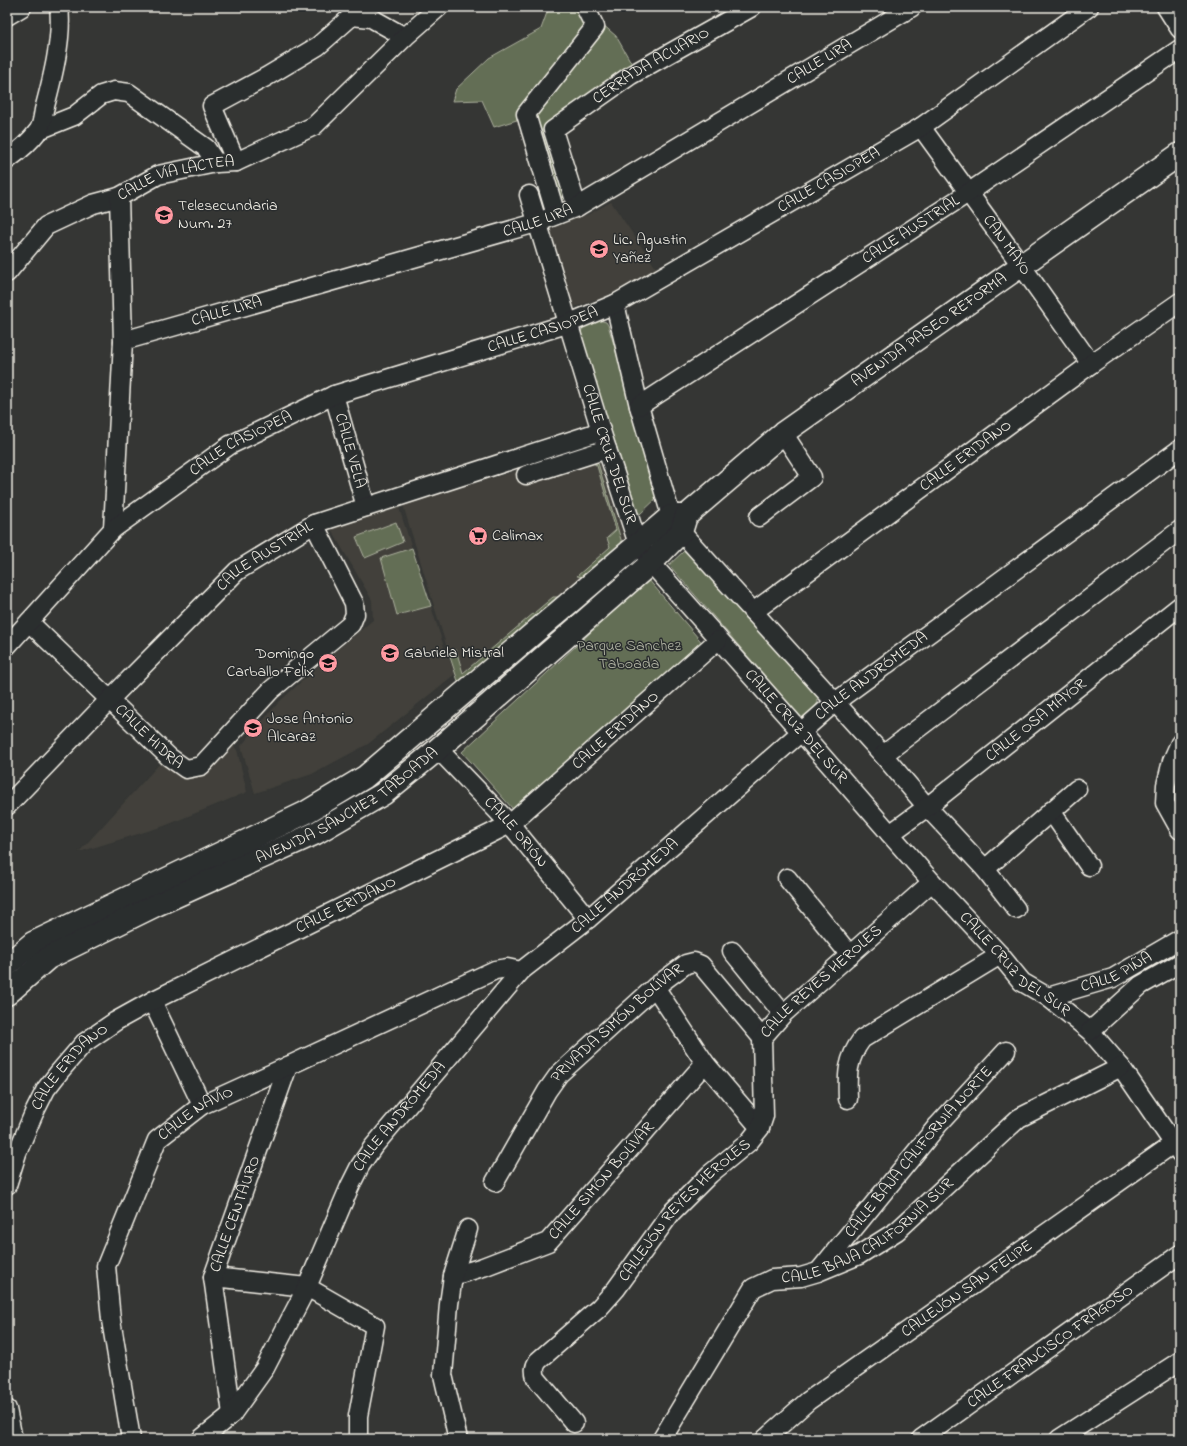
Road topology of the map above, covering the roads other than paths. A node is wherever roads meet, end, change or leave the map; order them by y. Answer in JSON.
{"nodes":[{"id":1,"x":22,"y":7,"type":"edge"},
{"id":2,"x":59,"y":7,"type":"edge"},
{"id":3,"x":439,"y":7,"type":"edge"},
{"id":4,"x":585,"y":7,"type":"edge"},
{"id":5,"x":752,"y":7,"type":"edge"},
{"id":6,"x":912,"y":7,"type":"edge"},
{"id":7,"x":1089,"y":7,"type":"edge"},
{"id":8,"x":1166,"y":7,"type":"edge"},
{"id":9,"x":7,"y":16,"type":"edge"},
{"id":10,"x":1179,"y":25,"type":"edge"},
{"id":11,"x":405,"y":37,"type":"junction"},
{"id":12,"x":1180,"y":49,"type":"edge"},
{"id":13,"x":921,"y":127,"type":"junction"},
{"id":14,"x":39,"y":130,"type":"junction"},
{"id":15,"x":1180,"y":154,"type":"edge"},
{"id":16,"x":7,"y":160,"type":"edge"},
{"id":17,"x":236,"y":162,"type":"junction"},
{"id":18,"x":216,"y":163,"type":"junction"},
{"id":19,"x":968,"y":193,"type":"junction"},
{"id":20,"x":529,"y":195,"type":"dead end"},
{"id":21,"x":118,"y":197,"type":"junction"},
{"id":22,"x":577,"y":207,"type":"junction"},
{"id":23,"x":556,"y":215,"type":"junction"},
{"id":24,"x":536,"y":223,"type":"junction"},
{"id":25,"x":1021,"y":265,"type":"junction"},
{"id":26,"x":7,"y":273,"type":"edge"},
{"id":27,"x":1180,"y":302,"type":"edge"},
{"id":28,"x":615,"y":304,"type":"junction"},
{"id":29,"x":567,"y":324,"type":"junction"},
{"id":30,"x":123,"y":341,"type":"junction"},
{"id":31,"x":1091,"y":364,"type":"junction"},
{"id":32,"x":334,"y":395,"type":"junction"},
{"id":33,"x":639,"y":406,"type":"junction"},
{"id":34,"x":601,"y":431,"type":"junction"},
{"id":35,"x":783,"y":433,"type":"junction"},
{"id":36,"x":607,"y":449,"type":"junction"},
{"id":37,"x":1180,"y":449,"type":"edge"},
{"id":38,"x":526,"y":476,"type":"dead end"},
{"id":39,"x":366,"y":507,"type":"junction"},
{"id":40,"x":759,"y":517,"type":"dead end"},
{"id":41,"x":680,"y":521,"type":"junction"},
{"id":42,"x":314,"y":524,"type":"junction"},
{"id":43,"x":113,"y":529,"type":"junction"},
{"id":44,"x":1180,"y":530,"type":"edge"},
{"id":45,"x":638,"y":544,"type":"junction"},
{"id":46,"x":651,"y":563,"type":"junction"},
{"id":47,"x":1180,"y":606,"type":"edge"},
{"id":48,"x":753,"y":612,"type":"junction"},
{"id":49,"x":29,"y":622,"type":"junction"},
{"id":50,"x":718,"y":640,"type":"junction"},
{"id":51,"x":7,"y":646,"type":"edge"},
{"id":52,"x":110,"y":699,"type":"junction"},
{"id":53,"x":834,"y":703,"type":"junction"},
{"id":54,"x":802,"y":733,"type":"junction"},
{"id":55,"x":1180,"y":743,"type":"edge"},
{"id":56,"x":438,"y":750,"type":"junction"},
{"id":57,"x":883,"y":755,"type":"junction"},
{"id":58,"x":1077,"y":789,"type":"dead end"},
{"id":59,"x":7,"y":806,"type":"edge"},
{"id":60,"x":927,"y":807,"type":"junction"},
{"id":61,"x":1051,"y":811,"type":"junction"},
{"id":62,"x":510,"y":824,"type":"junction"},
{"id":63,"x":1180,"y":830,"type":"edge"},
{"id":64,"x":890,"y":834,"type":"junction"},
{"id":65,"x":1089,"y":866,"type":"dead end"},
{"id":66,"x":985,"y":869,"type":"junction"},
{"id":67,"x":787,"y":878,"type":"dead end"},
{"id":68,"x":932,"y":882,"type":"junction"},
{"id":69,"x":1016,"y":909,"type":"dead end"},
{"id":70,"x":588,"y":919,"type":"junction"},
{"id":71,"x":1178,"y":945,"type":"edge"},
{"id":72,"x":732,"y":951,"type":"dead end"},
{"id":73,"x":850,"y":955,"type":"junction"},
{"id":74,"x":1000,"y":955,"type":"junction"},
{"id":75,"x":1180,"y":963,"type":"edge"},
{"id":76,"x":7,"y":965,"type":"edge"},
{"id":77,"x":520,"y":971,"type":"junction"},
{"id":78,"x":655,"y":987,"type":"junction"},
{"id":79,"x":7,"y":994,"type":"edge"},
{"id":80,"x":1048,"y":997,"type":"junction"},
{"id":81,"x":152,"y":1001,"type":"junction"},
{"id":82,"x":784,"y":1014,"type":"junction"},
{"id":83,"x":1090,"y":1031,"type":"junction"},
{"id":84,"x":762,"y":1038,"type":"junction"},
{"id":85,"x":1006,"y":1051,"type":"dead end"},
{"id":86,"x":705,"y":1063,"type":"junction"},
{"id":87,"x":288,"y":1066,"type":"junction"},
{"id":88,"x":1121,"y":1066,"type":"junction"},
{"id":89,"x":848,"y":1099,"type":"dead end"},
{"id":90,"x":202,"y":1105,"type":"junction"},
{"id":91,"x":760,"y":1128,"type":"junction"},
{"id":92,"x":1177,"y":1149,"type":"edge"},
{"id":93,"x":495,"y":1182,"type":"dead end"},
{"id":94,"x":7,"y":1185,"type":"edge"},
{"id":95,"x":468,"y":1229,"type":"dead end"},
{"id":96,"x":1180,"y":1254,"type":"edge"},
{"id":97,"x":818,"y":1272,"type":"junction"},
{"id":98,"x":453,"y":1276,"type":"junction"},
{"id":99,"x":213,"y":1277,"type":"junction"},
{"id":100,"x":307,"y":1287,"type":"junction"},
{"id":101,"x":1180,"y":1361,"type":"edge"},
{"id":102,"x":7,"y":1409,"type":"edge"},
{"id":103,"x":232,"y":1414,"type":"junction"},
{"id":104,"x":574,"y":1423,"type":"dead end"},
{"id":105,"x":13,"y":1439,"type":"edge"},
{"id":106,"x":131,"y":1439,"type":"edge"},
{"id":107,"x":201,"y":1439,"type":"edge"},
{"id":108,"x":358,"y":1439,"type":"edge"},
{"id":109,"x":458,"y":1439,"type":"edge"},
{"id":110,"x":662,"y":1439,"type":"edge"},
{"id":111,"x":765,"y":1439,"type":"edge"},
{"id":112,"x":921,"y":1439,"type":"edge"},
{"id":113,"x":1059,"y":1439,"type":"edge"}],
"edges":[{"from":1,"to":9,"type":"street"},
{"from":2,"to":14,"type":"street"},
{"from":3,"to":11,"type":"street","name":"CALLE VÍA LÁCTEA"},
{"from":4,"to":23,"type":"street"},
{"from":5,"to":22,"type":"street","name":"CERRADA ACUARIO"},
{"from":6,"to":22,"type":"street","name":"CALLE LIRA"},
{"from":7,"to":13,"type":"street","name":"CALLE CASIOPEA"},
{"from":8,"to":10,"type":"street"},
{"from":11,"to":17,"type":"street","name":"CALLE VÍA LÁCTEA"},
{"from":11,"to":17,"type":"street"},
{"from":12,"to":19,"type":"street","name":"CALLE AUSTRIAL"},
{"from":13,"to":19,"type":"street","name":"CAN MAYO"},
{"from":13,"to":28,"type":"street","name":"CALLE CASIOPEA"},
{"from":14,"to":16,"type":"street"},
{"from":14,"to":18,"type":"street"},
{"from":15,"to":25,"type":"main road","name":"AVENIDA PASEO REFORMA"},
{"from":17,"to":18,"type":"street","name":"CALLE VÍA LÁCTEA"},
{"from":18,"to":21,"type":"street","name":"CALLE VÍA LÁCTEA"},
{"from":19,"to":25,"type":"street","name":"CAN MAYO"},
{"from":19,"to":33,"type":"street","name":"CALLE AUSTRIAL"},
{"from":20,"to":24,"type":"street","name":"CALLE CRUZ DEL SUR"},
{"from":21,"to":26,"type":"street"},
{"from":21,"to":30,"type":"street","name":"CALLE VÍA LÁCTEA"},
{"from":22,"to":23,"type":"street","name":"CALLE LIRA"},
{"from":23,"to":24,"type":"street","name":"CALLE LIRA"},
{"from":24,"to":29,"type":"street","name":"CALLE CRUZ DEL SUR"},
{"from":24,"to":30,"type":"street","name":"CALLE LIRA"},
{"from":25,"to":31,"type":"street","name":"CAN MAYO"},
{"from":25,"to":35,"type":"main road","name":"AVENIDA PASEO REFORMA"},
{"from":27,"to":31,"type":"street","name":"CALLE ERIDANO"},
{"from":28,"to":29,"type":"street","name":"CALLE CASIOPEA"},
{"from":28,"to":33,"type":"street"},
{"from":29,"to":32,"type":"street","name":"CALLE CASIOPEA"},
{"from":29,"to":34,"type":"street","name":"CALLE CRUZ DEL SUR"},
{"from":30,"to":43,"type":"street","name":"CALLE VÍA LÁCTEA"},
{"from":31,"to":48,"type":"street","name":"CALLE ERIDANO"},
{"from":32,"to":39,"type":"street","name":"CALLE VELA"},
{"from":32,"to":43,"type":"street","name":"CALLE CASIOPEA"},
{"from":33,"to":41,"type":"street"},
{"from":34,"to":36,"type":"street","name":"CALLE CRUZ DEL SUR"},
{"from":34,"to":39,"type":"street","name":"CALLE AUSTRIAL"},
{"from":35,"to":40,"type":"street"},
{"from":35,"to":41,"type":"main road","name":"AVENIDA PASEO REFORMA"},
{"from":36,"to":38,"type":"street"},
{"from":36,"to":45,"type":"street","name":"CALLE CRUZ DEL SUR"},
{"from":37,"to":53,"type":"street","name":"CALLE ANDRÓMEDA"},
{"from":39,"to":42,"type":"street","name":"CALLE AUSTRIAL"},
{"from":41,"to":45,"type":"main road","name":"AVENIDA PASEO REFORMA"},
{"from":41,"to":46,"type":"main road","name":"AVENIDA PASEO REFORMA"},
{"from":41,"to":48,"type":"street"},
{"from":42,"to":52,"type":"street","name":"CALLE AUSTRIAL"},
{"from":42,"to":52,"type":"street","name":"CALLE HIDRA"},
{"from":43,"to":49,"type":"street","name":"CALLE CASIOPEA"},
{"from":44,"to":57,"type":"street"},
{"from":45,"to":46,"type":"street","name":"CALLE CRUZ DEL SUR"},
{"from":45,"to":76,"type":"main road","name":"AVENIDA SÁNCHEZ TABOADA"},
{"from":46,"to":50,"type":"street","name":"CALLE CRUZ DEL SUR"},
{"from":46,"to":56,"type":"main road","name":"AVENIDA SÁNCHEZ TABOADA"},
{"from":47,"to":60,"type":"street","name":"CALLE OSA MAYOR"},
{"from":48,"to":53,"type":"street"},
{"from":49,"to":51,"type":"street","name":"CALLE CASIOPEA"},
{"from":49,"to":52,"type":"street","name":"CALLE HIDRA"},
{"from":50,"to":54,"type":"street","name":"CALLE CRUZ DEL SUR"},
{"from":50,"to":62,"type":"street","name":"CALLE ERIDANO"},
{"from":52,"to":59,"type":"street","name":"CALLE AUSTRIAL"},
{"from":53,"to":54,"type":"street","name":"CALLE ANDRÓMEDA"},
{"from":53,"to":57,"type":"street"},
{"from":54,"to":64,"type":"street","name":"CALLE CRUZ DEL SUR"},
{"from":54,"to":70,"type":"street","name":"CALLE ANDRÓMEDA"},
{"from":55,"to":63,"type":"street"},
{"from":56,"to":62,"type":"street","name":"CALLE ORIÓN"},
{"from":56,"to":79,"type":"main road","name":"AVENIDA SÁNCHEZ TABOADA"},
{"from":57,"to":60,"type":"street"},
{"from":58,"to":61,"type":"street"},
{"from":60,"to":64,"type":"street","name":"CALLE OSA MAYOR"},
{"from":60,"to":66,"type":"street"},
{"from":61,"to":65,"type":"street"},
{"from":61,"to":66,"type":"street"},
{"from":62,"to":70,"type":"street","name":"CALLE ORIÓN"},
{"from":62,"to":81,"type":"street","name":"CALLE ERIDANO"},
{"from":64,"to":68,"type":"street","name":"CALLE CRUZ DEL SUR"},
{"from":66,"to":69,"type":"street"},
{"from":67,"to":73,"type":"street"},
{"from":68,"to":73,"type":"street","name":"CALLE REYES HEROLES"},
{"from":68,"to":74,"type":"street","name":"CALLE CRUZ DEL SUR"},
{"from":70,"to":77,"type":"street","name":"CALLE ANDRÓMEDA"},
{"from":71,"to":80,"type":"street","name":"CALLE PIÑA"},
{"from":72,"to":82,"type":"street"},
{"from":73,"to":82,"type":"street","name":"CALLE REYES HEROLES"},
{"from":74,"to":80,"type":"street","name":"CALLE CRUZ DEL SUR"},
{"from":74,"to":89,"type":"street"},
{"from":75,"to":83,"type":"street","name":"CALLE PIÑA"},
{"from":77,"to":87,"type":"street","name":"CALLE NAVÍO"},
{"from":77,"to":100,"type":"street","name":"CALLE ANDRÓMEDA"},
{"from":78,"to":84,"type":"street","name":"PRIVADA SIMÓN BOLÍVAR"},
{"from":78,"to":86,"type":"street","name":"CALLEJÓN REYES HEROLES"},
{"from":78,"to":93,"type":"street","name":"PRIVADA SIMÓN BOLÍVAR"},
{"from":80,"to":83,"type":"street","name":"CALLE CRUZ DEL SUR"},
{"from":81,"to":90,"type":"street"},
{"from":81,"to":94,"type":"street","name":"CALLE ERIDANO"},
{"from":82,"to":84,"type":"street","name":"CALLE REYES HEROLES"},
{"from":83,"to":88,"type":"street","name":"CALLE CRUZ DEL SUR"},
{"from":84,"to":91,"type":"street","name":"CALLE REYES HEROLES"},
{"from":85,"to":97,"type":"street","name":"CALLE BAJA CALIFORNIA NORTE"},
{"from":86,"to":91,"type":"street","name":"CALLEJÓN REYES HEROLES"},
{"from":86,"to":98,"type":"street","name":"CALLE SIMÓN BOLÍVAR"},
{"from":87,"to":90,"type":"street","name":"CALLE NAVÍO"},
{"from":87,"to":99,"type":"street","name":"CALLE CENTAURO"},
{"from":88,"to":92,"type":"street","name":"CALLE CRUZ DEL SUR"},
{"from":88,"to":97,"type":"street","name":"CALLE BAJA CALIFORNIA SUR"},
{"from":90,"to":106,"type":"street","name":"CALLE NAVÍO"},
{"from":91,"to":104,"type":"street","name":"CALLEJÓN REYES HEROLES"},
{"from":92,"to":111,"type":"street","name":"CALLEJÓN SAN FELIPE"},
{"from":95,"to":98,"type":"street"},
{"from":96,"to":112,"type":"street","name":"CALLE FRANCISCO FRAGOSO"},
{"from":97,"to":110,"type":"street","name":"CALLE BAJA CALIFORNIA SUR"},
{"from":98,"to":109,"type":"street"},
{"from":99,"to":100,"type":"street"},
{"from":99,"to":103,"type":"street","name":"CALLE CENTAURO"},
{"from":100,"to":103,"type":"street","name":"CALLE ANDRÓMEDA"},
{"from":100,"to":108,"type":"street"},
{"from":101,"to":113,"type":"street"},
{"from":102,"to":105,"type":"street"},
{"from":103,"to":107,"type":"street","name":"CALLE ANDRÓMEDA"}]}
